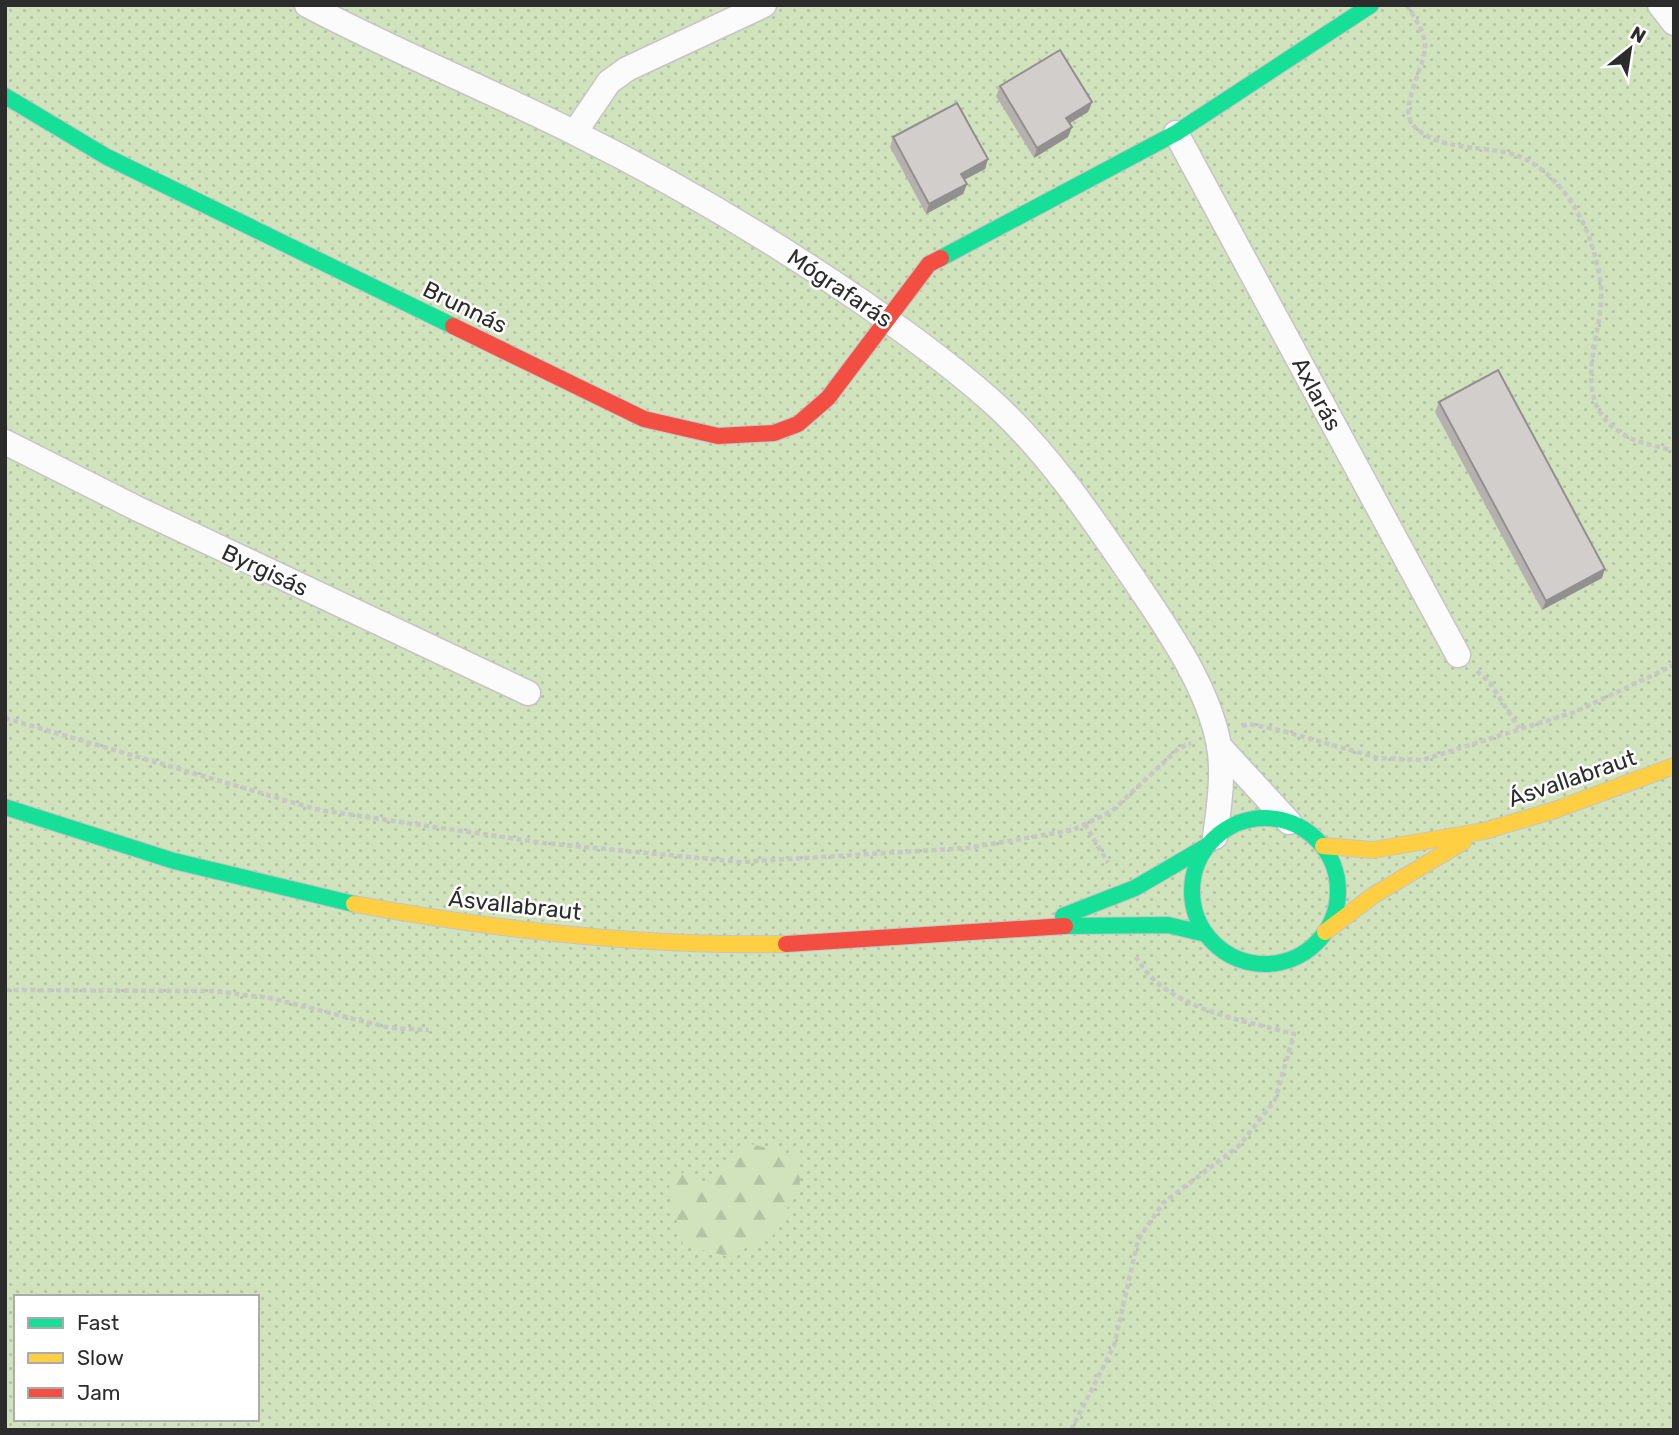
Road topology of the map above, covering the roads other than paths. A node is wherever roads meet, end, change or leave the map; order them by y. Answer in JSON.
{"nodes":[{"id":1,"x":307,"y":5,"type":"edge"},
{"id":2,"x":764,"y":5,"type":"edge"},
{"id":3,"x":1371,"y":5,"type":"edge"},
{"id":4,"x":1660,"y":5,"type":"edge"},
{"id":5,"x":1674,"y":23,"type":"edge"},
{"id":6,"x":5,"y":96,"type":"edge"},
{"id":7,"x":575,"y":132,"type":"junction"},
{"id":8,"x":1176,"y":133,"type":"junction"},
{"id":9,"x":887,"y":320,"type":"junction"},
{"id":10,"x":5,"y":442,"type":"edge"},
{"id":11,"x":1458,"y":655,"type":"road end"},
{"id":12,"x":528,"y":693,"type":"dead end"},
{"id":13,"x":1217,"y":739,"type":"junction"},
{"id":14,"x":1674,"y":766,"type":"edge"},
{"id":15,"x":5,"y":807,"type":"edge"},
{"id":16,"x":1289,"y":822,"type":"junction"},
{"id":17,"x":1484,"y":831,"type":"junction"},
{"id":18,"x":1211,"y":841,"type":"junction"},
{"id":19,"x":1323,"y":846,"type":"junction"},
{"id":20,"x":1034,"y":928,"type":"junction"},
{"id":21,"x":1325,"y":933,"type":"junction"},
{"id":22,"x":1206,"y":934,"type":"junction"}],
"edges":[{"from":1,"to":7,"type":"street","name":"Mógrafarás"},
{"from":2,"to":7,"type":"street"},
{"from":3,"to":8,"type":"main road"},
{"from":4,"to":5,"type":"street"},
{"from":6,"to":9,"type":"main road","name":"Brunnás"},
{"from":7,"to":9,"type":"street","name":"Mógrafarás"},
{"from":8,"to":9,"type":"main road"},
{"from":8,"to":11,"type":"street","name":"Axlarás"},
{"from":9,"to":13,"type":"street","name":"Mógrafarás"},
{"from":10,"to":12,"type":"street","name":"Byrgisás"},
{"from":13,"to":16,"type":"street","name":"Mógrafarás"},
{"from":13,"to":18,"type":"street","name":"Mógrafarás"},
{"from":14,"to":17,"type":"main road","name":"Ásvallabraut"},
{"from":15,"to":20,"type":"main road","name":"Ásvallabraut"},
{"from":16,"to":18,"type":"main road"},
{"from":16,"to":19,"type":"main road"},
{"from":17,"to":19,"type":"main road","name":"Ásvallabraut"},
{"from":17,"to":21,"type":"main road","name":"Ásvallabraut"},
{"from":18,"to":20,"type":"main road","name":"Ásvallabraut"},
{"from":18,"to":22,"type":"main road"},
{"from":19,"to":21,"type":"main road"},
{"from":20,"to":22,"type":"main road","name":"Ásvallabraut"},
{"from":21,"to":22,"type":"main road"}]}
